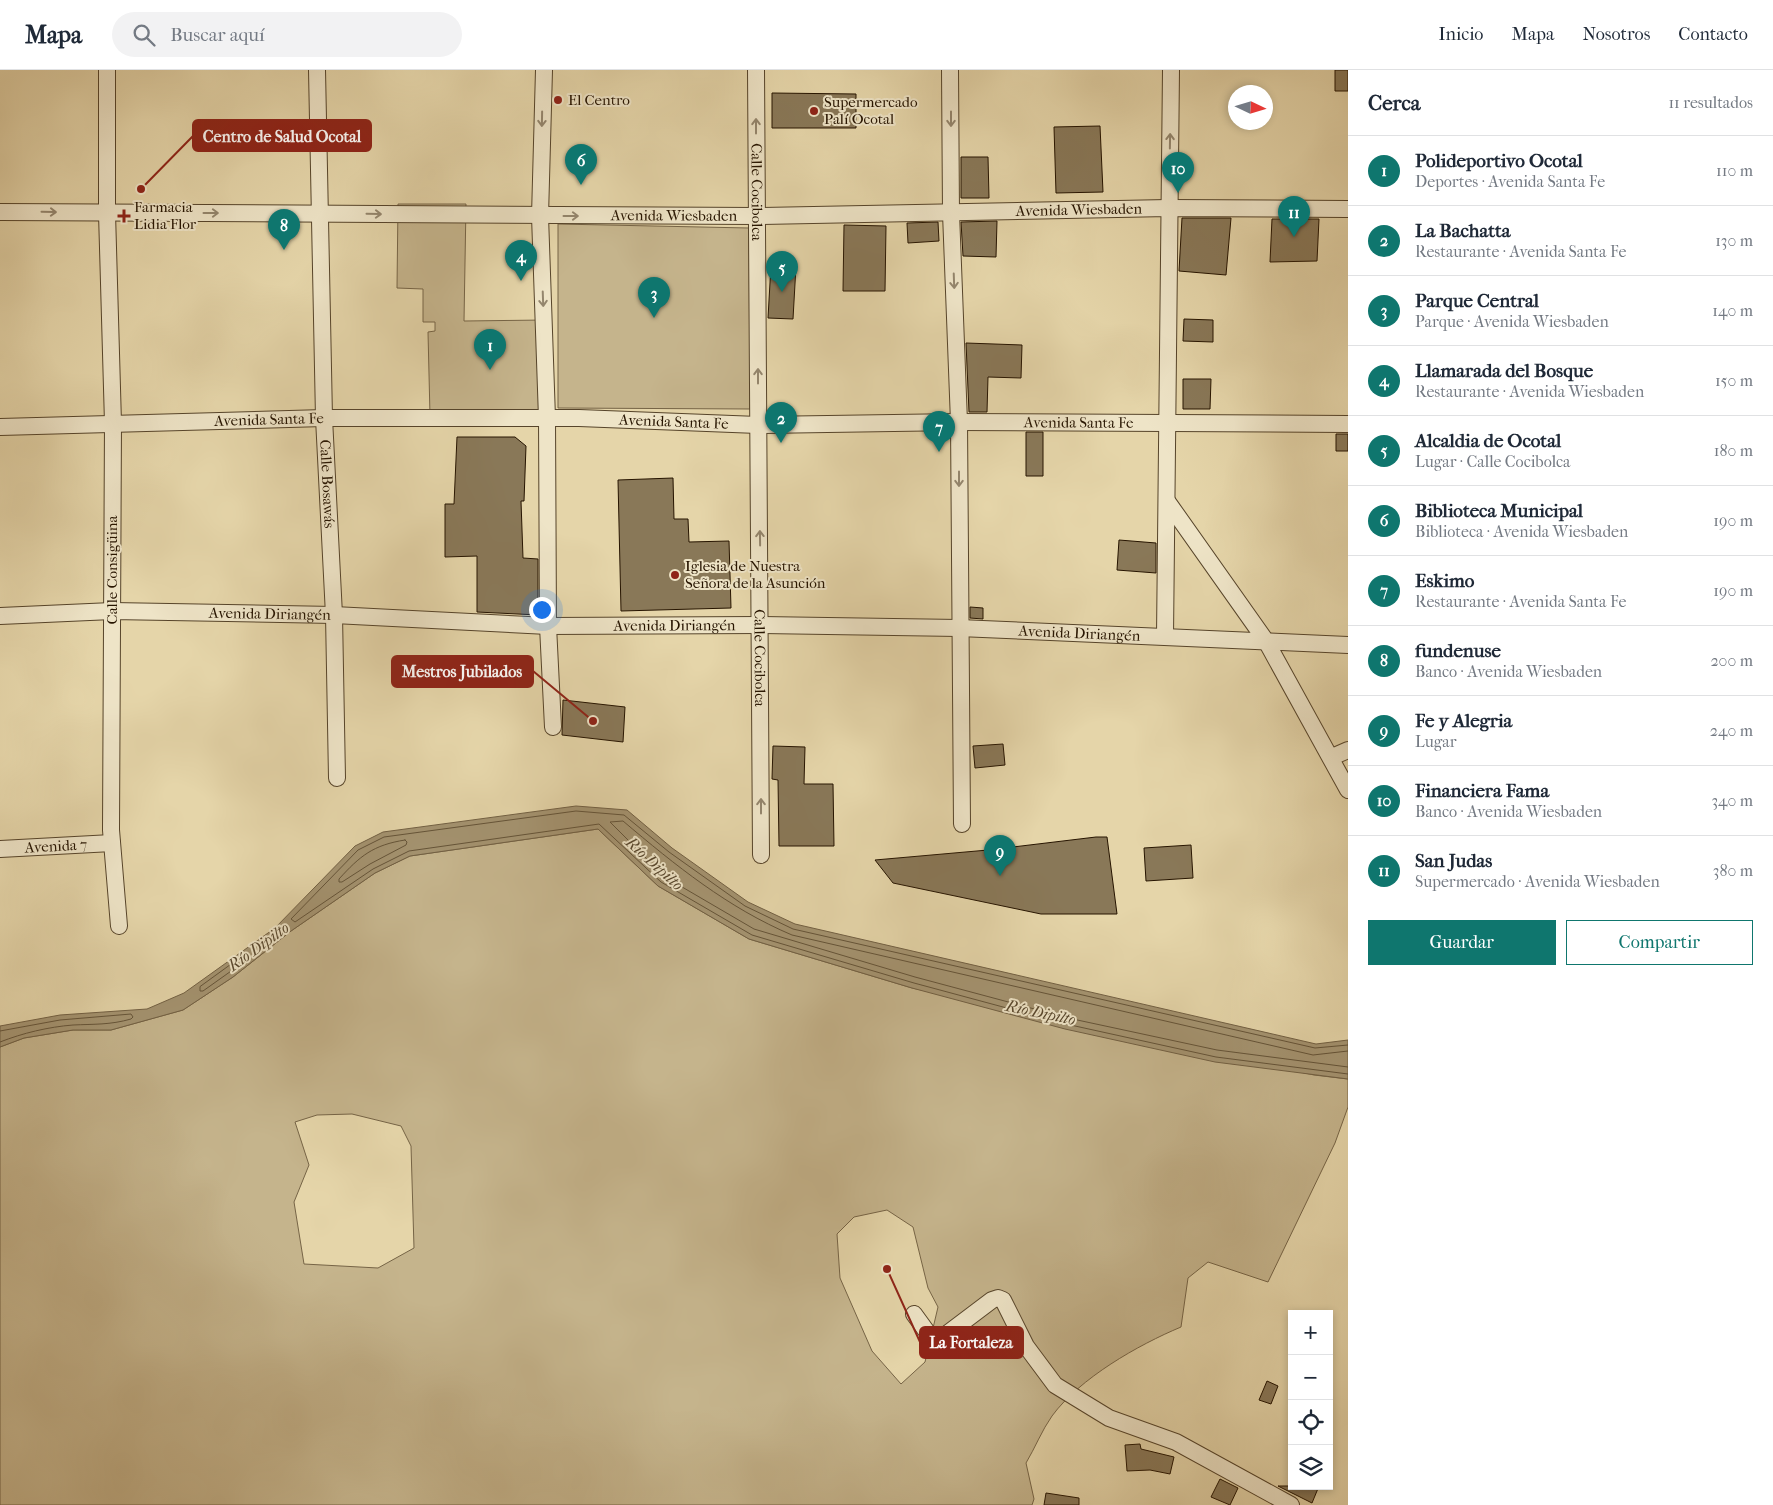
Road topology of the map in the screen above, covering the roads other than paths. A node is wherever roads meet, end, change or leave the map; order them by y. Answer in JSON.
{"nodes":[{"id":1,"x":107,"y":70,"type":"edge"},
{"id":2,"x":317,"y":70,"type":"edge"},
{"id":3,"x":544,"y":70,"type":"edge"},
{"id":4,"x":756,"y":70,"type":"edge"},
{"id":5,"x":950,"y":70,"type":"edge"},
{"id":6,"x":1171,"y":70,"type":"edge"},
{"id":7,"x":1168,"y":208,"type":"junction"},
{"id":8,"x":1348,"y":209,"type":"edge"},
{"id":9,"x":0,"y":212,"type":"edge"},
{"id":10,"x":107,"y":213,"type":"junction"},
{"id":11,"x":321,"y":213,"type":"junction"},
{"id":12,"x":951,"y":213,"type":"junction"},
{"id":13,"x":540,"y":216,"type":"junction"},
{"id":14,"x":757,"y":216,"type":"junction"},
{"id":15,"x":324,"y":418,"type":"junction"},
{"id":16,"x":546,"y":418,"type":"junction"},
{"id":17,"x":960,"y":422,"type":"junction"},
{"id":18,"x":1168,"y":422,"type":"junction"},
{"id":19,"x":113,"y":423,"type":"junction"},
{"id":20,"x":1348,"y":424,"type":"edge"},
{"id":21,"x":758,"y":425,"type":"junction"},
{"id":22,"x":0,"y":426,"type":"edge"},
{"id":23,"x":1167,"y":501,"type":"junction"},
{"id":24,"x":112,"y":611,"type":"junction"},
{"id":25,"x":334,"y":615,"type":"junction"},
{"id":26,"x":0,"y":616,"type":"edge"},
{"id":27,"x":761,"y":625,"type":"junction"},
{"id":28,"x":548,"y":626,"type":"junction"},
{"id":29,"x":959,"y":628,"type":"junction"},
{"id":30,"x":1165,"y":636,"type":"junction"},
{"id":31,"x":1266,"y":641,"type":"junction"},
{"id":32,"x":1348,"y":645,"type":"edge"},
{"id":33,"x":553,"y":727,"type":"dead end"},
{"id":34,"x":1348,"y":750,"type":"edge"},
{"id":35,"x":1332,"y":757,"type":"junction"},
{"id":36,"x":337,"y":778,"type":"dead end"},
{"id":37,"x":1348,"y":790,"type":"edge"},
{"id":38,"x":962,"y":824,"type":"dead end"},
{"id":39,"x":112,"y":843,"type":"junction"},
{"id":40,"x":0,"y":849,"type":"edge"},
{"id":41,"x":761,"y":855,"type":"dead end"},
{"id":42,"x":119,"y":926,"type":"dead end"},
{"id":43,"x":914,"y":1314,"type":"dead end"},
{"id":44,"x":1291,"y":1505,"type":"edge"}],
"edges":[{"from":1,"to":10,"type":"street","name":"Calle Consigüina"},
{"from":2,"to":11,"type":"street","name":"Calle Bosawás"},
{"from":3,"to":13,"type":"street","one_way":true},
{"from":14,"to":4,"type":"street","name":"Calle Cocibolca","one_way":true},
{"from":5,"to":12,"type":"street","one_way":true},
{"from":7,"to":6,"type":"street","one_way":true},
{"from":7,"to":8,"type":"street","name":"Avenida Wiesbaden"},
{"from":7,"to":12,"type":"street","name":"Avenida Wiesbaden"},
{"from":7,"to":18,"type":"street"},
{"from":9,"to":10,"type":"street","name":"Avenida Wiesbaden","one_way":true},
{"from":10,"to":11,"type":"street","name":"Avenida Wiesbaden","one_way":true},
{"from":10,"to":19,"type":"street","name":"Calle Consigüina"},
{"from":11,"to":13,"type":"street","name":"Avenida Wiesbaden","one_way":true},
{"from":11,"to":15,"type":"street","name":"Calle Bosawás"},
{"from":12,"to":14,"type":"street","name":"Avenida Wiesbaden"},
{"from":12,"to":17,"type":"street","one_way":true},
{"from":13,"to":14,"type":"street","name":"Avenida Wiesbaden","one_way":true},
{"from":13,"to":16,"type":"street","one_way":true},
{"from":21,"to":14,"type":"street","name":"Calle Cocibolca","one_way":true},
{"from":15,"to":16,"type":"street","name":"Avenida Santa Fe"},
{"from":15,"to":19,"type":"street","name":"Avenida Santa Fe"},
{"from":15,"to":25,"type":"street","name":"Calle Bosawás"},
{"from":16,"to":21,"type":"street","name":"Avenida Santa Fe"},
{"from":16,"to":28,"type":"street"},
{"from":17,"to":18,"type":"street","name":"Avenida Santa Fe"},
{"from":17,"to":21,"type":"street","name":"Avenida Santa Fe"},
{"from":17,"to":29,"type":"street","one_way":true},
{"from":18,"to":20,"type":"street","name":"Avenida Santa Fe"},
{"from":18,"to":23,"type":"street"},
{"from":19,"to":22,"type":"street","name":"Avenida Santa Fe"},
{"from":19,"to":24,"type":"street","name":"Calle Consigüina"},
{"from":27,"to":21,"type":"street","name":"Calle Cocibolca","one_way":true},
{"from":23,"to":30,"type":"street"},
{"from":23,"to":31,"type":"street"},
{"from":24,"to":25,"type":"street","name":"Avenida Diriangén"},
{"from":24,"to":26,"type":"street","name":"Avenida Diriangén"},
{"from":24,"to":39,"type":"street","name":"Calle Consigüina"},
{"from":25,"to":28,"type":"street","name":"Avenida Diriangén"},
{"from":25,"to":36,"type":"street","name":"Calle Bosawás"},
{"from":27,"to":28,"type":"street","name":"Avenida Diriangén"},
{"from":27,"to":29,"type":"street","name":"Avenida Diriangén"},
{"from":41,"to":27,"type":"street","name":"Calle Cocibolca","one_way":true},
{"from":28,"to":33,"type":"street"},
{"from":29,"to":30,"type":"street","name":"Avenida Diriangén"},
{"from":29,"to":38,"type":"street"},
{"from":30,"to":31,"type":"street","name":"Avenida Diriangén"},
{"from":31,"to":32,"type":"street","name":"Avenida Diriangén"},
{"from":31,"to":35,"type":"street"},
{"from":34,"to":35,"type":"street"},
{"from":35,"to":37,"type":"street"},
{"from":39,"to":40,"type":"street","name":"Avenida 7"},
{"from":39,"to":42,"type":"street","name":"Calle Consigüina"},
{"from":43,"to":44,"type":"street"}]}
